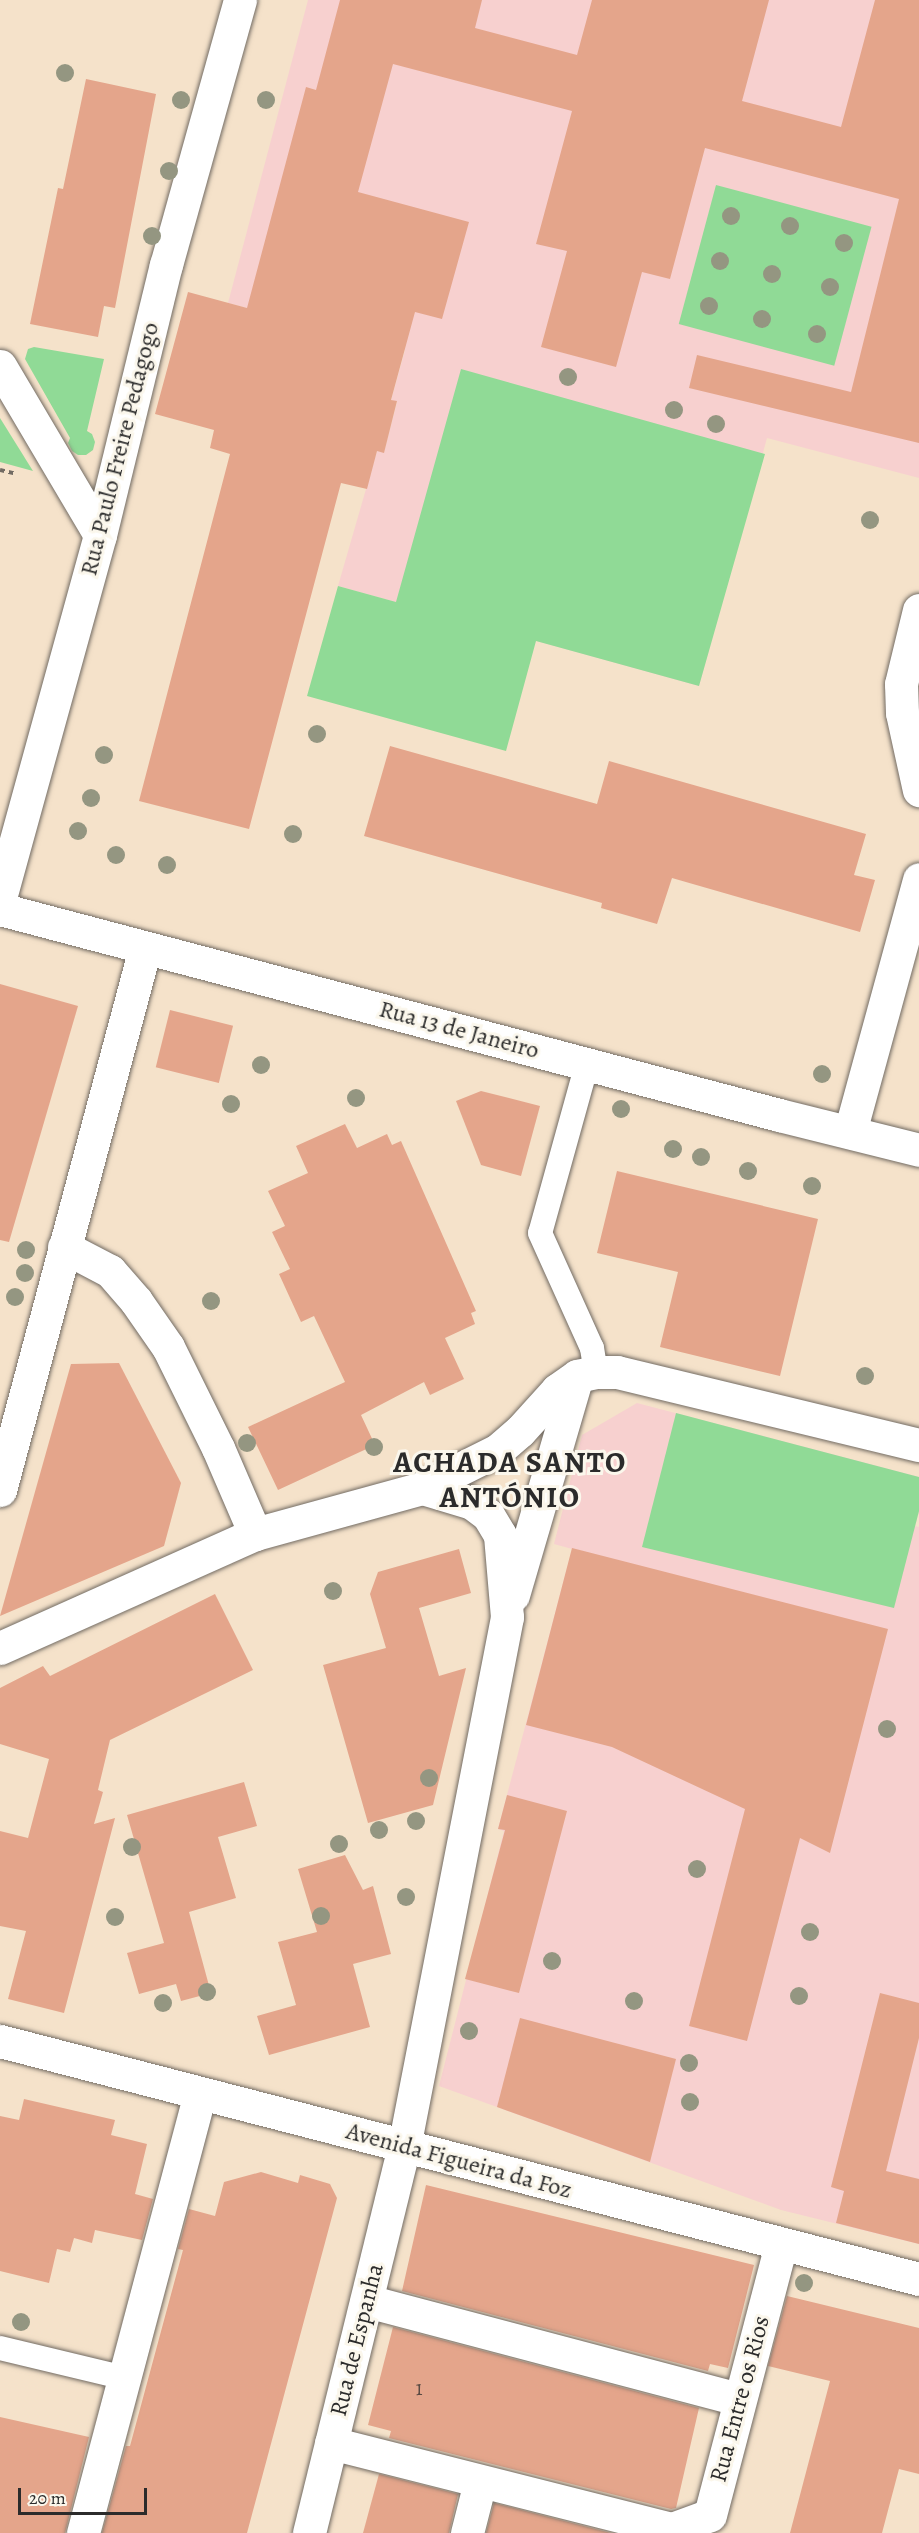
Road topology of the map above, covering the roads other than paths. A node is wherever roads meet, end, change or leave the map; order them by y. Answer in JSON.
{"nodes":[{"id":1,"x":240,"y":0,"type":"edge"},
{"id":2,"x":0,"y":366,"type":"edge"},
{"id":3,"x":100,"y":535,"type":"junction"},
{"id":4,"x":917,"y":626,"type":"edge"},
{"id":5,"x":919,"y":790,"type":"edge"},
{"id":6,"x":919,"y":879,"type":"edge"},
{"id":7,"x":0,"y":898,"type":"edge"},
{"id":8,"x":0,"y":909,"type":"edge"},
{"id":9,"x":145,"y":948,"type":"junction"},
{"id":10,"x":587,"y":1064,"type":"junction"},
{"id":11,"x":850,"y":1132,"type":"junction"},
{"id":12,"x":919,"y":1150,"type":"edge"},
{"id":13,"x":64,"y":1247,"type":"junction"},
{"id":14,"x":586,"y":1374,"type":"junction"},
{"id":15,"x":8,"y":1432,"type":"edge"},
{"id":16,"x":919,"y":1445,"type":"edge"},
{"id":17,"x":423,"y":1488,"type":"junction"},
{"id":18,"x":0,"y":1490,"type":"edge"},
{"id":19,"x":255,"y":1534,"type":"junction"},
{"id":20,"x":507,"y":1617,"type":"junction"},
{"id":21,"x":0,"y":1648,"type":"edge"},
{"id":22,"x":0,"y":2041,"type":"edge"},
{"id":23,"x":200,"y":2094,"type":"junction"},
{"id":24,"x":404,"y":2147,"type":"junction"},
{"id":25,"x":781,"y":2244,"type":"junction"},
{"id":26,"x":919,"y":2279,"type":"edge"},
{"id":27,"x":367,"y":2301,"type":"junction"},
{"id":28,"x":0,"y":2348,"type":"edge"},
{"id":29,"x":125,"y":2378,"type":"junction"},
{"id":30,"x":739,"y":2399,"type":"junction"},
{"id":31,"x":331,"y":2443,"type":"junction"},
{"id":32,"x":480,"y":2482,"type":"junction"},
{"id":33,"x":618,"y":2525,"type":"edge"},
{"id":34,"x":671,"y":2531,"type":"edge"},
{"id":35,"x":83,"y":2533,"type":"edge"},
{"id":36,"x":309,"y":2533,"type":"edge"},
{"id":37,"x":467,"y":2533,"type":"edge"}],
"edges":[{"from":1,"to":3,"type":"street","name":"Rua Paulo Freire Pedagogo"},
{"from":2,"to":3,"type":"street"},
{"from":3,"to":7,"type":"street","name":"Rua Paulo Freire Pedagogo"},
{"from":4,"to":5,"type":"street"},
{"from":6,"to":11,"type":"street"},
{"from":8,"to":9,"type":"street","name":"Rua 13 de Janeiro"},
{"from":9,"to":10,"type":"street","name":"Rua 13 de Janeiro"},
{"from":9,"to":13,"type":"street"},
{"from":10,"to":11,"type":"street","name":"Rua 13 de Janeiro"},
{"from":10,"to":14,"type":"lane"},
{"from":11,"to":12,"type":"street","name":"Rua 13 de Janeiro"},
{"from":13,"to":15,"type":"street"},
{"from":13,"to":19,"type":"street"},
{"from":14,"to":16,"type":"street"},
{"from":14,"to":17,"type":"street"},
{"from":14,"to":20,"type":"street"},
{"from":15,"to":18,"type":"street"},
{"from":17,"to":19,"type":"street"},
{"from":17,"to":20,"type":"street"},
{"from":19,"to":21,"type":"street"},
{"from":20,"to":24,"type":"street","name":"Rua de Espanha"},
{"from":22,"to":23,"type":"street","name":"Avenida Figueira da Foz"},
{"from":23,"to":24,"type":"street","name":"Avenida Figueira da Foz"},
{"from":23,"to":29,"type":"street"},
{"from":24,"to":25,"type":"street","name":"Avenida Figueira da Foz"},
{"from":24,"to":27,"type":"street","name":"Rua de Espanha"},
{"from":25,"to":26,"type":"street","name":"Avenida Figueira da Foz"},
{"from":25,"to":30,"type":"street","name":"Rua Entre os Rios"},
{"from":27,"to":30,"type":"street"},
{"from":27,"to":31,"type":"street","name":"Rua de Espanha"},
{"from":28,"to":29,"type":"lane"},
{"from":29,"to":35,"type":"street"},
{"from":30,"to":34,"type":"street","name":"Rua Entre os Rios"},
{"from":31,"to":32,"type":"street","name":"Rua Entre os Rios"},
{"from":31,"to":36,"type":"street","name":"Rua de Espanha"},
{"from":32,"to":33,"type":"street","name":"Rua Entre os Rios"},
{"from":32,"to":37,"type":"street"},
{"from":33,"to":34,"type":"street","name":"Rua Entre os Rios"}]}
